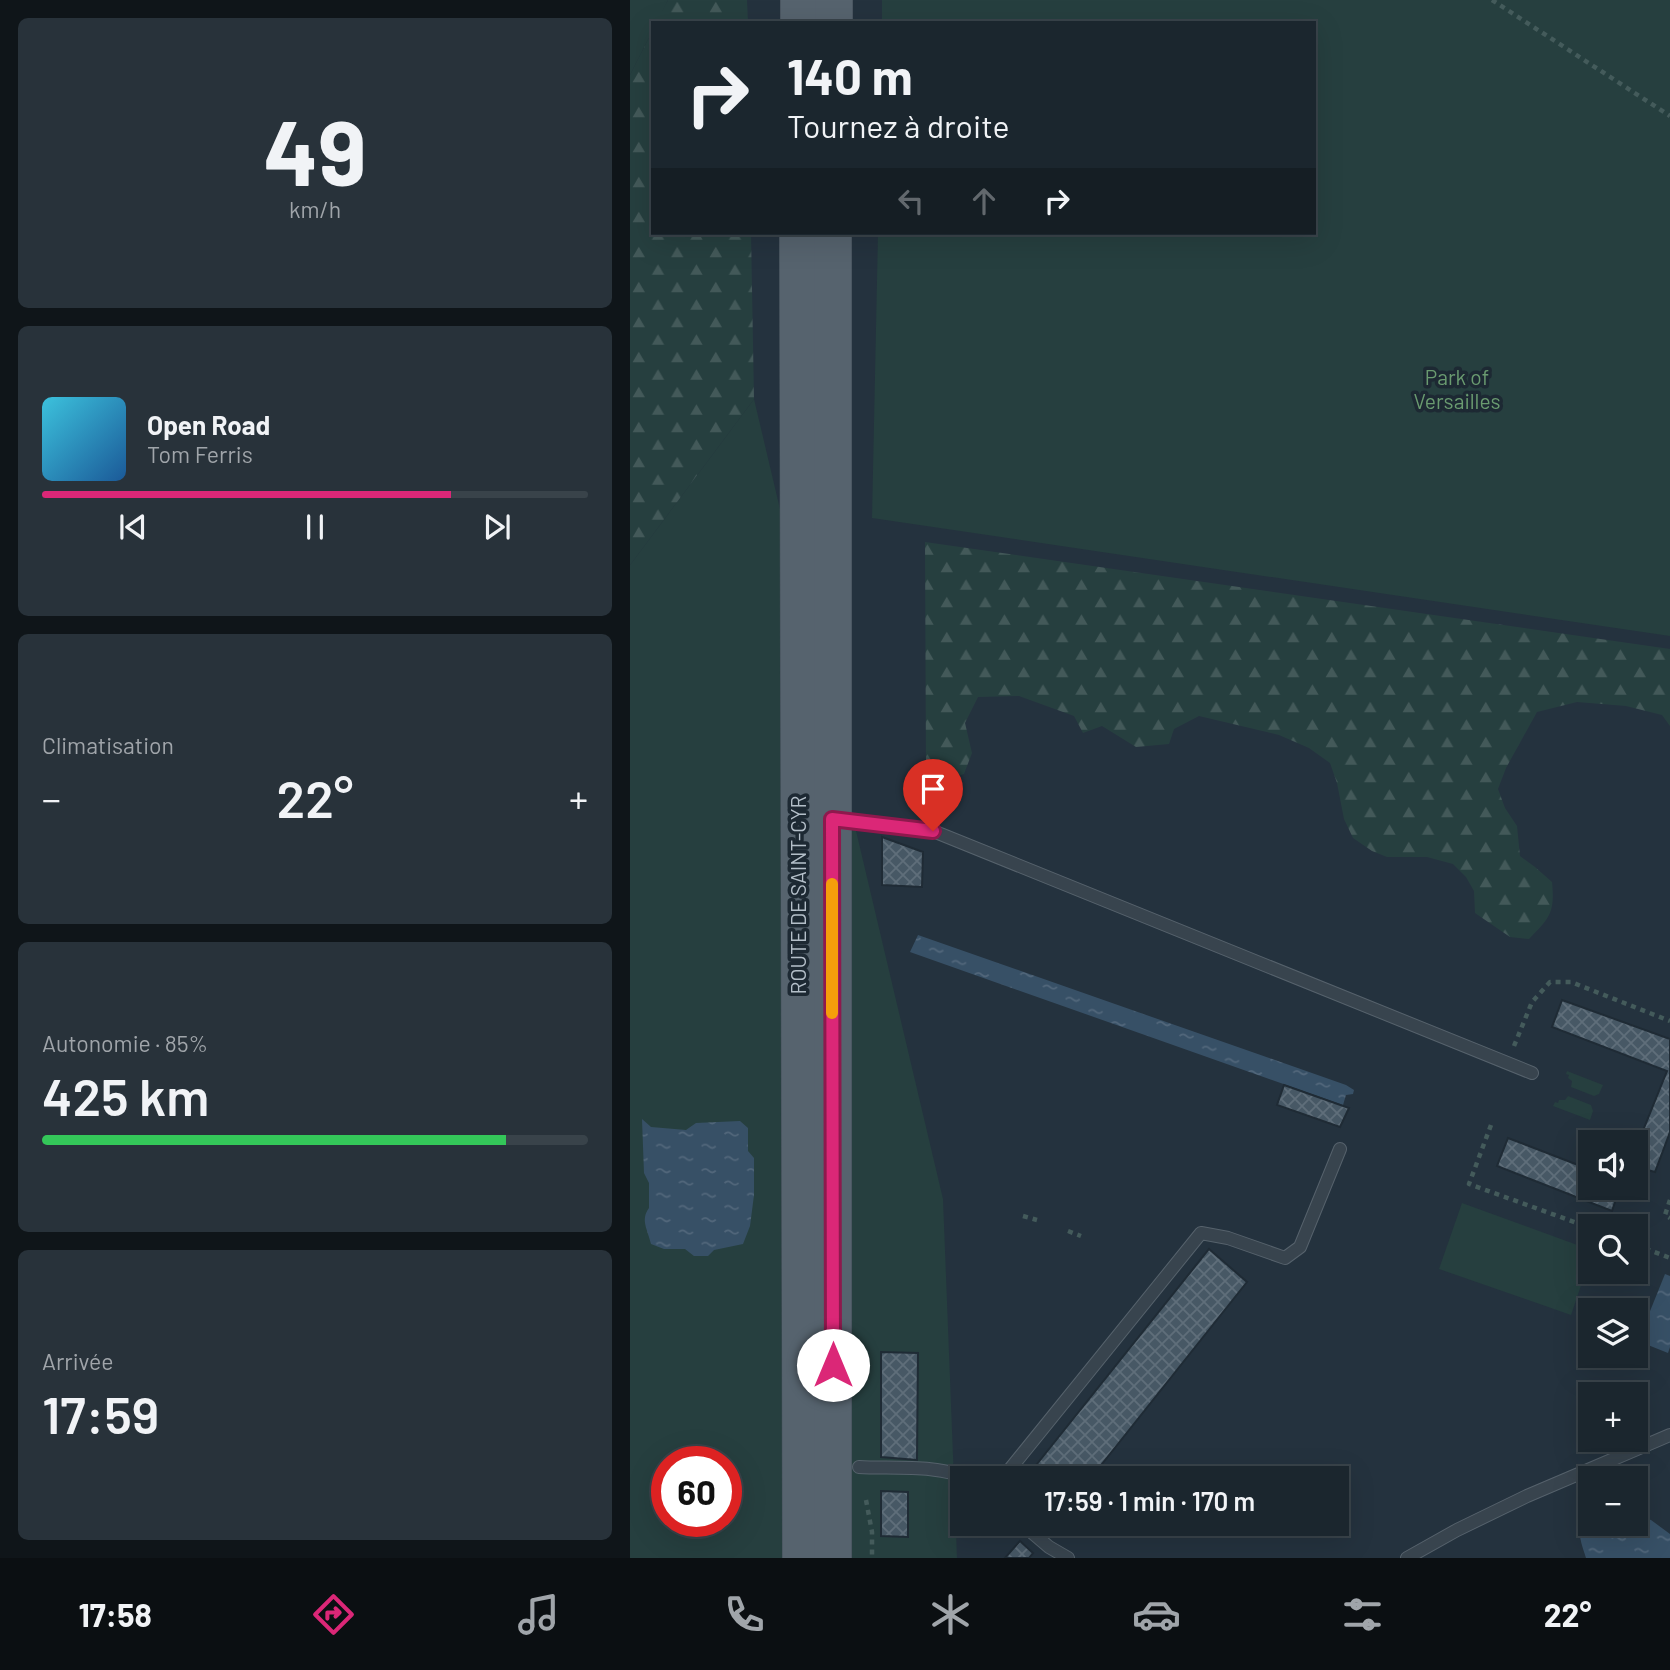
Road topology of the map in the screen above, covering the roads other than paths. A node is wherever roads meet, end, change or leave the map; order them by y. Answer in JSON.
{"nodes":[{"id":1,"x":799,"y":0,"type":"edge"},
{"id":2,"x":834,"y":0,"type":"edge"},
{"id":3,"x":799,"y":21,"type":"edge"},
{"id":4,"x":834,"y":21,"type":"edge"},
{"id":5,"x":798,"y":235,"type":"edge"},
{"id":6,"x":833,"y":235,"type":"edge"},
{"id":7,"x":832,"y":819,"type":"junction"},
{"id":8,"x":1532,"y":1073,"type":"dead end"},
{"id":9,"x":1340,"y":1149,"type":"dead end"},
{"id":10,"x":1670,"y":1435,"type":"edge"},
{"id":11,"x":1013,"y":1466,"type":"edge"},
{"id":12,"x":859,"y":1467,"type":"dead end"},
{"id":13,"x":950,"y":1473,"type":"edge"},
{"id":14,"x":1036,"y":1536,"type":"edge"},
{"id":15,"x":800,"y":1558,"type":"edge"},
{"id":16,"x":833,"y":1558,"type":"edge"},
{"id":17,"x":1068,"y":1558,"type":"edge"},
{"id":18,"x":1407,"y":1558,"type":"edge"}],
"edges":[{"from":1,"to":3,"type":"main road"},
{"from":2,"to":4,"type":"main road"},
{"from":5,"to":15,"type":"main road","name":"ROUTE DE SAINT-CYR"},
{"from":6,"to":7,"type":"main road","name":"ROUTE DE SAINT-CYR"},
{"from":7,"to":8,"type":"lane"},
{"from":7,"to":16,"type":"main road","name":"ROUTE DE SAINT-CYR"},
{"from":9,"to":11,"type":"lane"},
{"from":10,"to":18,"type":"lane"},
{"from":12,"to":13,"type":"lane"},
{"from":14,"to":17,"type":"lane"}]}
